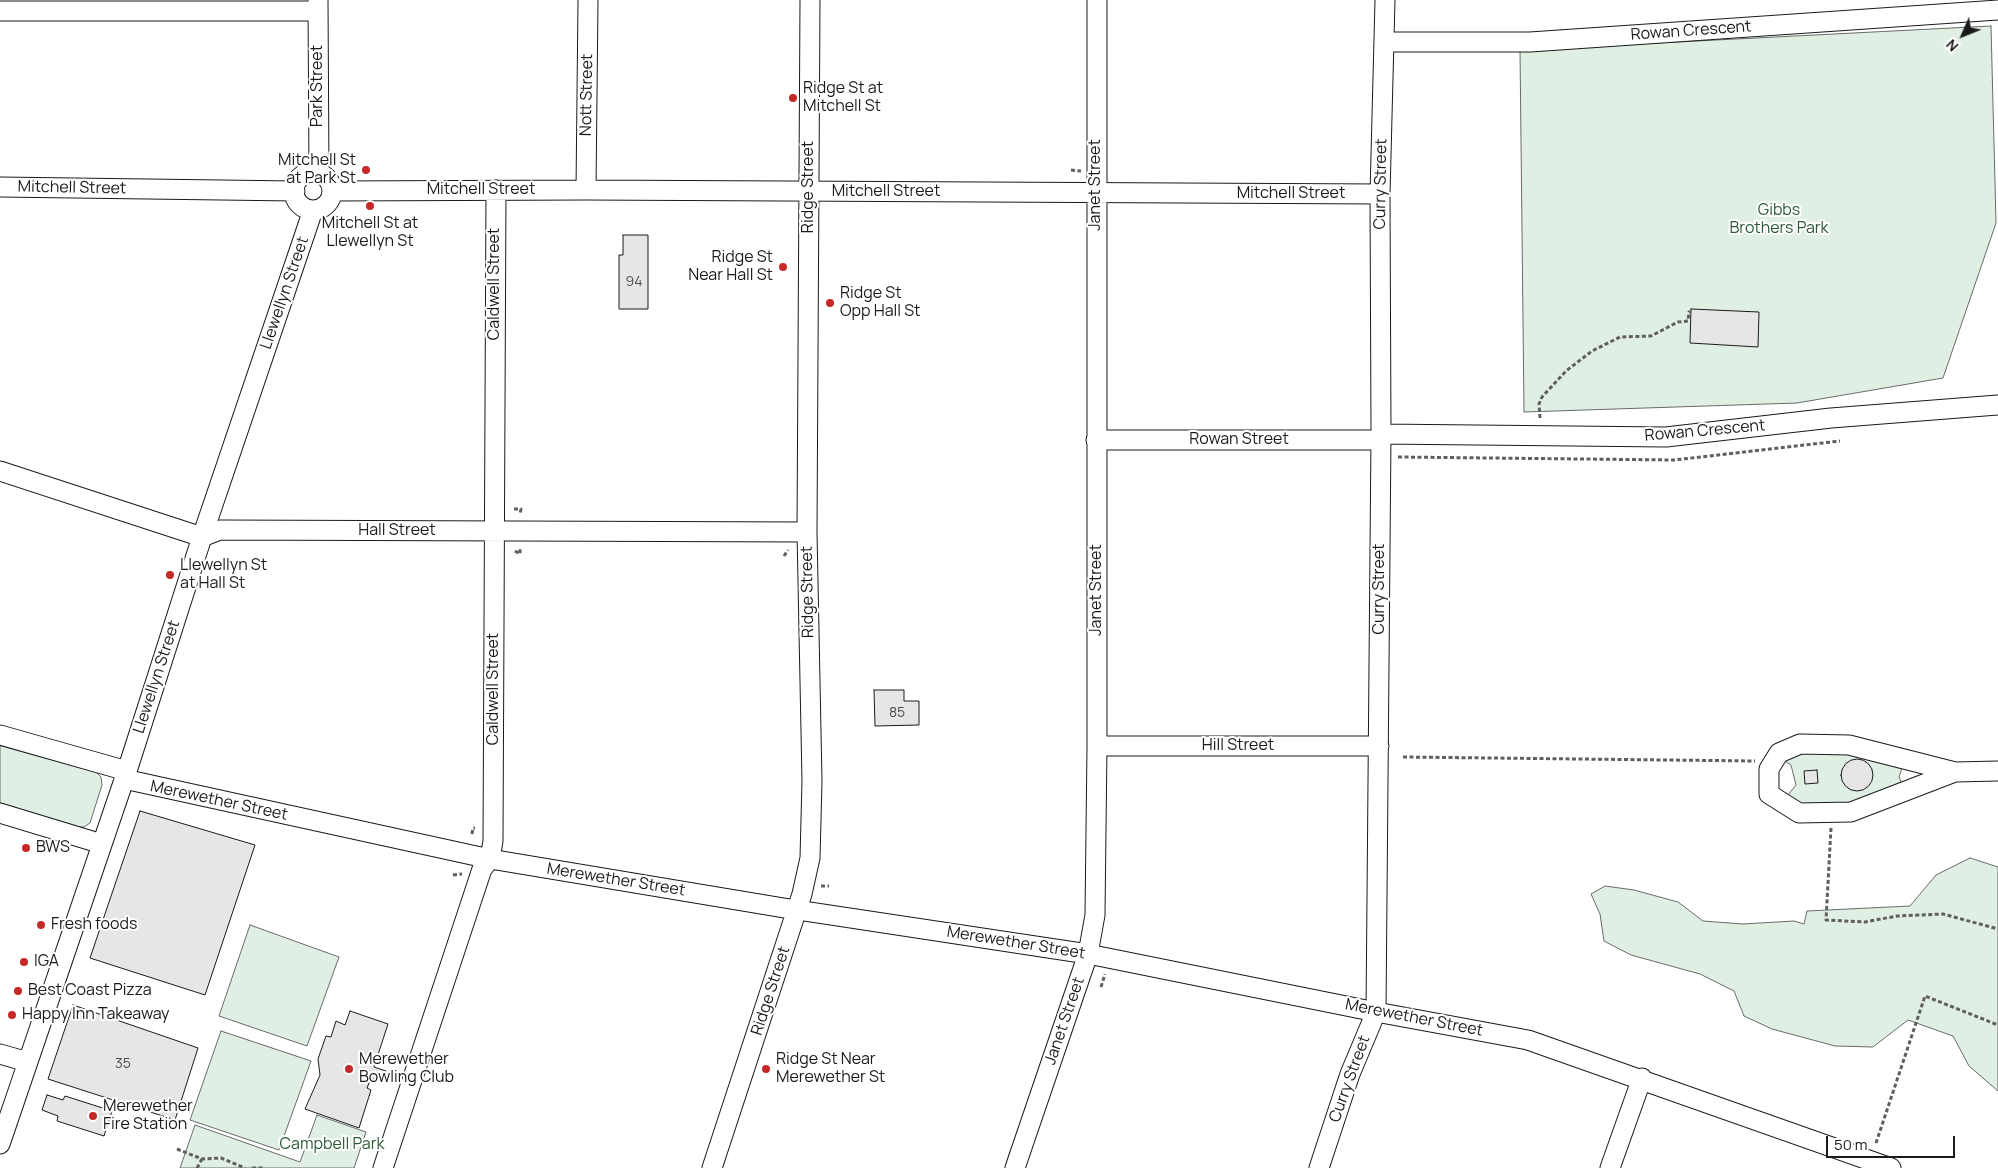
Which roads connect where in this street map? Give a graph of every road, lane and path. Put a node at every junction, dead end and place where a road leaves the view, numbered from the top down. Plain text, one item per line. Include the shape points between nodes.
1 (588, 0) edge
2 (810, 0) edge
3 (1097, 0) edge
4 (1384, 0) edge
5 (318, 6) edge
6 (1998, 10) edge
7 (0, 11) edge
8 (1384, 42) junction
9 (318, 173) junction
10 (0, 187) edge
11 (294, 190) junction
12 (496, 190) junction
13 (586, 190) junction
14 (332, 191) junction
15 (809, 192) junction
16 (1096, 193) junction
17 (1380, 194) junction
18 (313, 210) junction
19 (1691, 312) dead end
20 (1998, 404) edge
21 (1540, 436) junction
22 (1381, 437) junction
23 (1096, 440) junction
24 (0, 470) edge
25 (514, 509) dead end
26 (521, 509) dead end
27 (493, 532) junction
28 (807, 532) junction
29 (202, 538) junction
30 (520, 548) dead end
31 (788, 550) dead end
32 (515, 551) dead end
33 (784, 556) dead end
34 (0, 735) edge
35 (1097, 746) junction
36 (1379, 746) junction
37 (1778, 753) junction
38 (1403, 757) dead end
39 (1998, 771) edge
40 (1955, 772) junction
41 (125, 775) junction
42 (1832, 812) junction
43 (0, 813) edge
44 (102, 844) junction
45 (490, 859) junction
46 (458, 869) dead end
47 (462, 874) dead end
48 (820, 886) dead end
49 (829, 886) dead end
50 (797, 910) junction
51 (1998, 929) edge
52 (1088, 954) junction
53 (1376, 1012) junction
54 (1998, 1024) edge
55 (0, 1054) edge
56 (28, 1062) junction
57 (1642, 1078) junction
58 (1876, 1143) dead end
59 (0, 1144) edge
60 (178, 1149) dead end
61 (202, 1159) junction
62 (197, 1168) edge
63 (244, 1168) edge
64 (252, 1168) edge
65 (264, 1168) edge
66 (383, 1168) edge
67 (712, 1168) edge
68 (1015, 1168) edge
69 (1319, 1168) edge
70 (1610, 1168) edge
71 (1891, 1168) edge

1 - 13 street, Nott Street
2 - 15 street, Ridge Street
3 - 16 street, Janet Street
4 - 8 street, Curry Street
5 - 7 street
5 - 9 street, Park Street
6 - 8 street, Rowan Crescent via 1530,42
8 - 17 street, Curry Street
9 - 11 street via 299,178
9 - 14 street via 330,182
10 - 11 street, Mitchell Street
11 - 18 street via 298,202
12 - 13 street, Mitchell Street
12 - 14 street, Mitchell Street
12 - 27 street, Caldwell Street
13 - 15 street, Mitchell Street
14 - 18 street via 329,202
15 - 16 street, Mitchell Street
15 - 28 street, Ridge Street
16 - 17 street, Mitchell Street
16 - 23 street, Janet Street
17 - 22 street, Curry Street
18 - 29 street, Llewellyn Street
19 - 21 path via 1688,321 1678,322 1651,336 1620,337 1604,344 1566,371 1542,396 1539,404
20 - 21 street, Rowan Crescent via 1830,418 1666,437
21 - 22 street, Rowan Crescent
22 - 23 street, Rowan Street
22 - 36 street, Curry Street
23 - 35 street, Janet Street
24 - 29 street
25 - 26 path
27 - 28 street, Hall Street
27 - 29 street, Hall Street via 220,530
27 - 45 street, Caldwell Street via 494,832
28 - 50 street, Ridge Street via 812,781 810,858
29 - 41 street, Llewellyn Street
30 - 32 path via 520,554
31 - 33 path
34 - 41 street, Merewether Street
35 - 36 street, Hill Street
35 - 52 street, Janet Street via 1095,915
36 - 53 street, Curry Street
37 - 38 path via 1769,748 1761,758 1752,762
37 - 40 street via 1800,744 1849,745
37 - 42 street via 1769,769 1769,794 1799,813
39 - 40 street
40 - 42 street via 1851,812
41 - 44 street, Llewellyn Street
41 - 45 street, Merewether Street
42 - 51 path via 1826,920 1865,922 1897,916 1943,914
43 - 44 street
44 - 56 street, Llewellyn Street
45 - 50 street, Merewether Street
45 - 66 street, Caldwell Street via 482,869
46 - 47 path via 453,875
48 - 49 path
50 - 52 street, Merewether Street
50 - 67 street, Ridge Street
52 - 53 street, Merewether Street
52 - 68 street, Janet Street
53 - 57 street, Merewether Street via 1528,1040
53 - 69 street, Curry Street via 1350,1074
54 - 58 path via 1925,996
55 - 56 street
56 - 59 street, Llewellyn Street
57 - 70 street
57 - 71 street, Merewether Street
60 - 61 path
61 - 62 path
61 - 63 path via 222,1158
64 - 65 path

